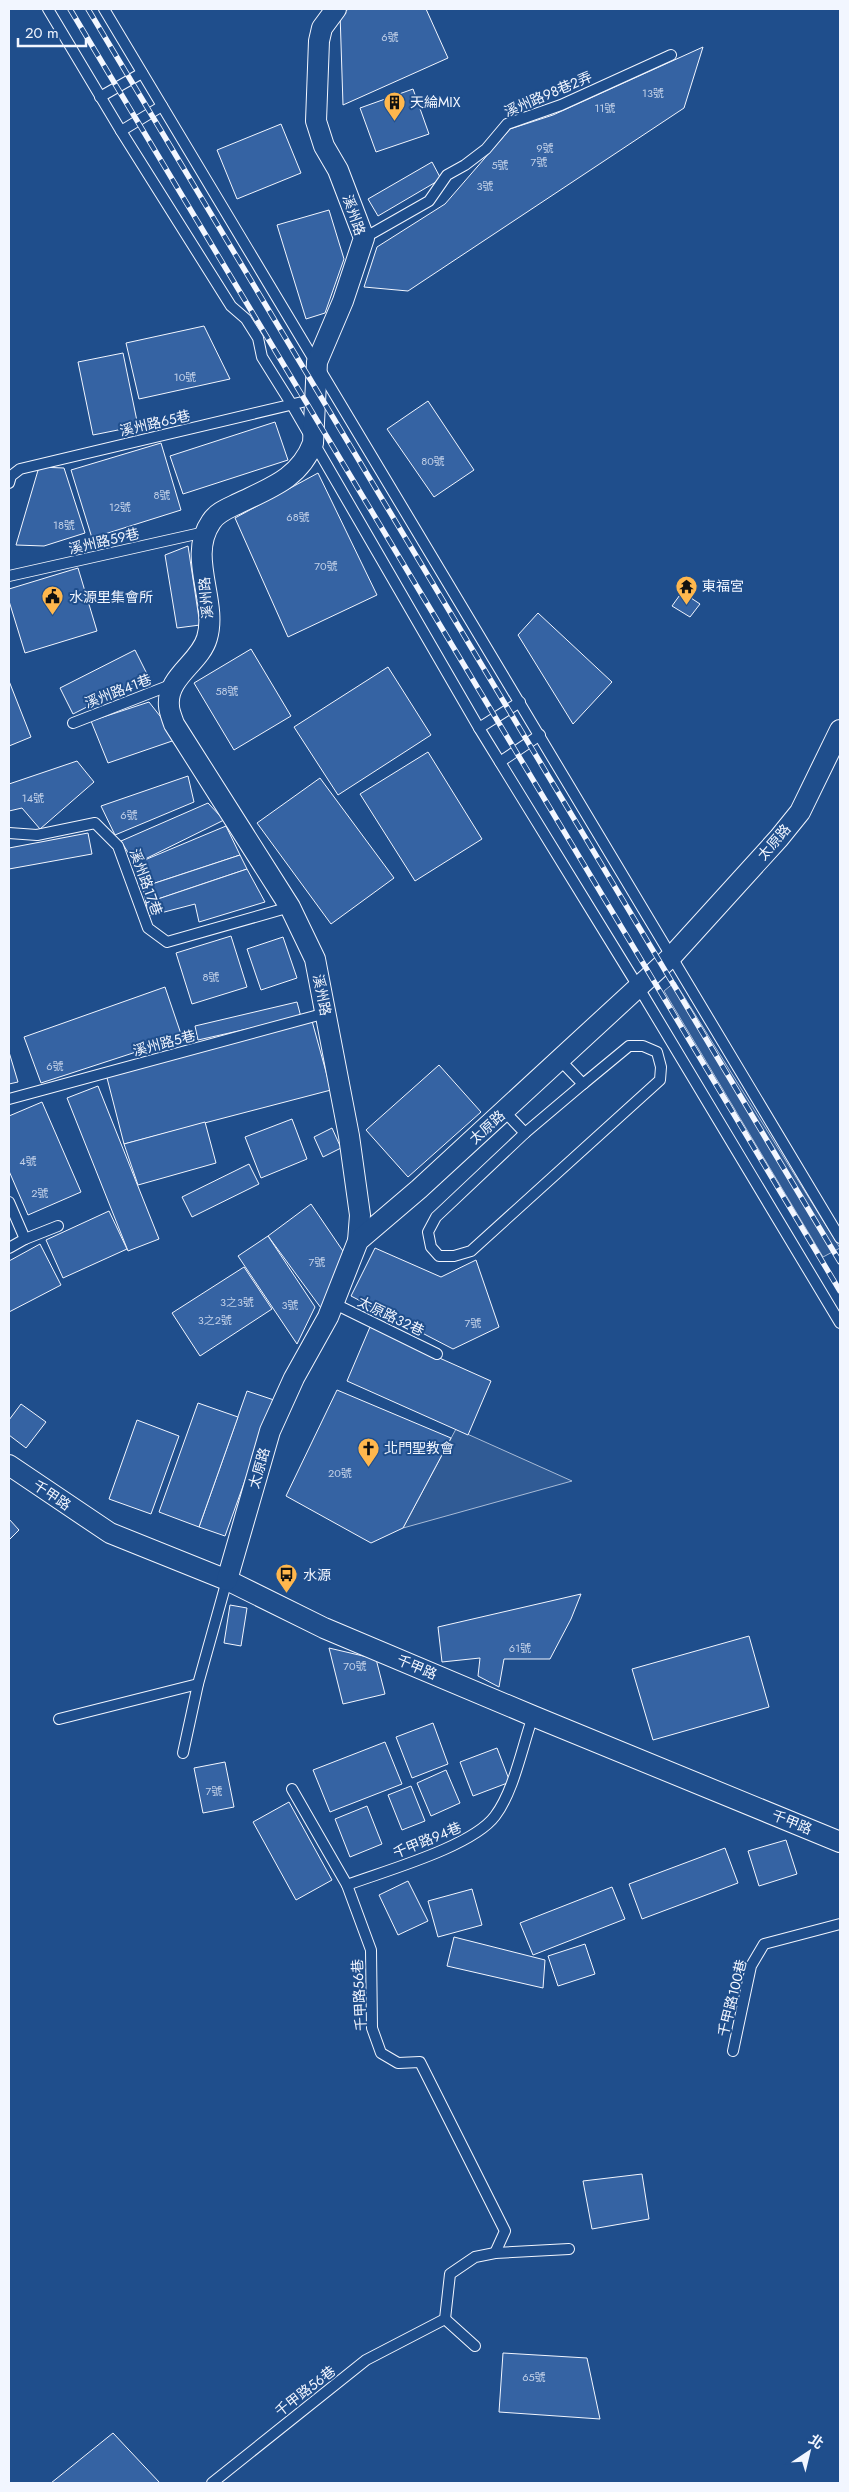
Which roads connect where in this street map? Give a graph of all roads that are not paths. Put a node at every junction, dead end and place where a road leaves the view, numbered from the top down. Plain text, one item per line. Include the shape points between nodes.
1 (48, 9) edge
2 (104, 9) edge
3 (336, 9) edge
4 (671, 55) dead end
5 (142, 72) junction
6 (100, 97) junction
7 (162, 106) junction
8 (121, 131) junction
9 (364, 238) junction
10 (317, 362) junction
11 (315, 399) junction
12 (292, 405) junction
13 (313, 443) junction
14 (9, 483) edge
15 (205, 532) junction
16 (9, 576) edge
17 (173, 684) junction
18 (520, 702) junction
19 (73, 723) dead end
20 (479, 728) junction
21 (840, 730) edge
22 (540, 735) junction
23 (500, 762) junction
24 (9, 833) edge
25 (290, 907) junction
26 (672, 956) junction
27 (639, 988) junction
28 (326, 1013) junction
29 (560, 1060) junction
30 (583, 1084) junction
31 (9, 1099) edge
32 (504, 1111) junction
33 (525, 1133) junction
34 (9, 1202) edge
35 (58, 1226) dead end
36 (840, 1238) edge
37 (25, 1239) junction
38 (358, 1241) junction
39 (9, 1248) edge
40 (333, 1303) junction
41 (840, 1323) edge
42 (437, 1354) dead end
43 (9, 1465) edge
44 (227, 1580) junction
45 (198, 1684) junction
46 (533, 1716) junction
47 (59, 1719) dead end
48 (183, 1752) dead end
49 (292, 1790) dead end
50 (840, 1842) edge
51 (347, 1885) junction
52 (840, 1924) edge
53 (733, 2050) dead end
54 (569, 2250) dead end
55 (495, 2253) junction
56 (445, 2319) junction
57 (475, 2346) dead end
58 (212, 2483) edge

1 - 6 lane
2 - 5 lane
3 - 9 street, 溪州路 via 322,28 319,41 316,121
4 - 9 lane, 溪州路98巷2弄 via 561,105 507,124 486,149 447,175 429,200
5 - 6 lane
5 - 7 lane
6 - 8 lane
7 - 8 lane
7 - 10 lane
8 - 12 lane via 232,306 246,319 258,338 262,357
9 - 10 street, 溪州路 via 343,301
10 - 11 street, 溪州路
10 - 18 lane
11 - 12 lane, 溪州路65巷
11 - 13 street, 溪州路
12 - 13 lane
12 - 14 lane, 溪州路65巷 via 20,469 11,476
13 - 15 street, 溪州路 via 303,463 294,471 273,486 221,512
13 - 20 lane
15 - 16 lane, 溪州路59巷
15 - 17 street, 溪州路 via 202,557 209,621 207,638
17 - 19 lane, 溪州路41巷
17 - 25 street, 溪州路 via 168,705 174,724
18 - 20 lane
18 - 22 lane
20 - 23 lane
21 - 26 street, 太原路 via 800,812
22 - 23 lane
22 - 26 lane
23 - 27 lane
24 - 25 lane, 溪州路17巷 via 37,835 95,823 118,846 148,928 168,942
25 - 28 street, 溪州路 via 315,959
26 - 27 street, 太原路
26 - 36 lane
27 - 29 street, 太原路
27 - 41 lane
28 - 31 lane, 溪州路5巷
28 - 38 street, 溪州路 via 349,1136 360,1215
29 - 30 lane
29 - 32 street, 太原路
30 - 33 lane
30 - 33 lane via 629,1046 643,1046 657,1052 660,1080 471,1251 440,1256 431,1247 428,1232 436,1217
32 - 33 lane
32 - 38 street, 太原路
34 - 37 lane
35 - 37 lane
37 - 39 lane
38 - 40 street, 太原路
40 - 42 lane, 太原路32巷
40 - 44 street, 太原路 via 270,1431
43 - 44 street, 千甲路 via 110,1533
44 - 45 lane
44 - 46 street, 千甲路 via 324,1628
45 - 47 lane
45 - 48 lane
46 - 50 street, 千甲路
46 - 51 lane, 千甲路94巷 via 505,1798 484,1828 466,1840
49 - 51 lane, 千甲路56巷
51 - 55 lane, 千甲路56巷 via 371,1950 372,2028 381,2053 398,2063 420,2062 504,2232
52 - 53 lane, 千甲路100巷 via 764,1944 751,1966
54 - 55 lane
55 - 56 lane via 476,2257 450,2274
56 - 57 lane
56 - 58 lane, 千甲路56巷 via 366,2360

